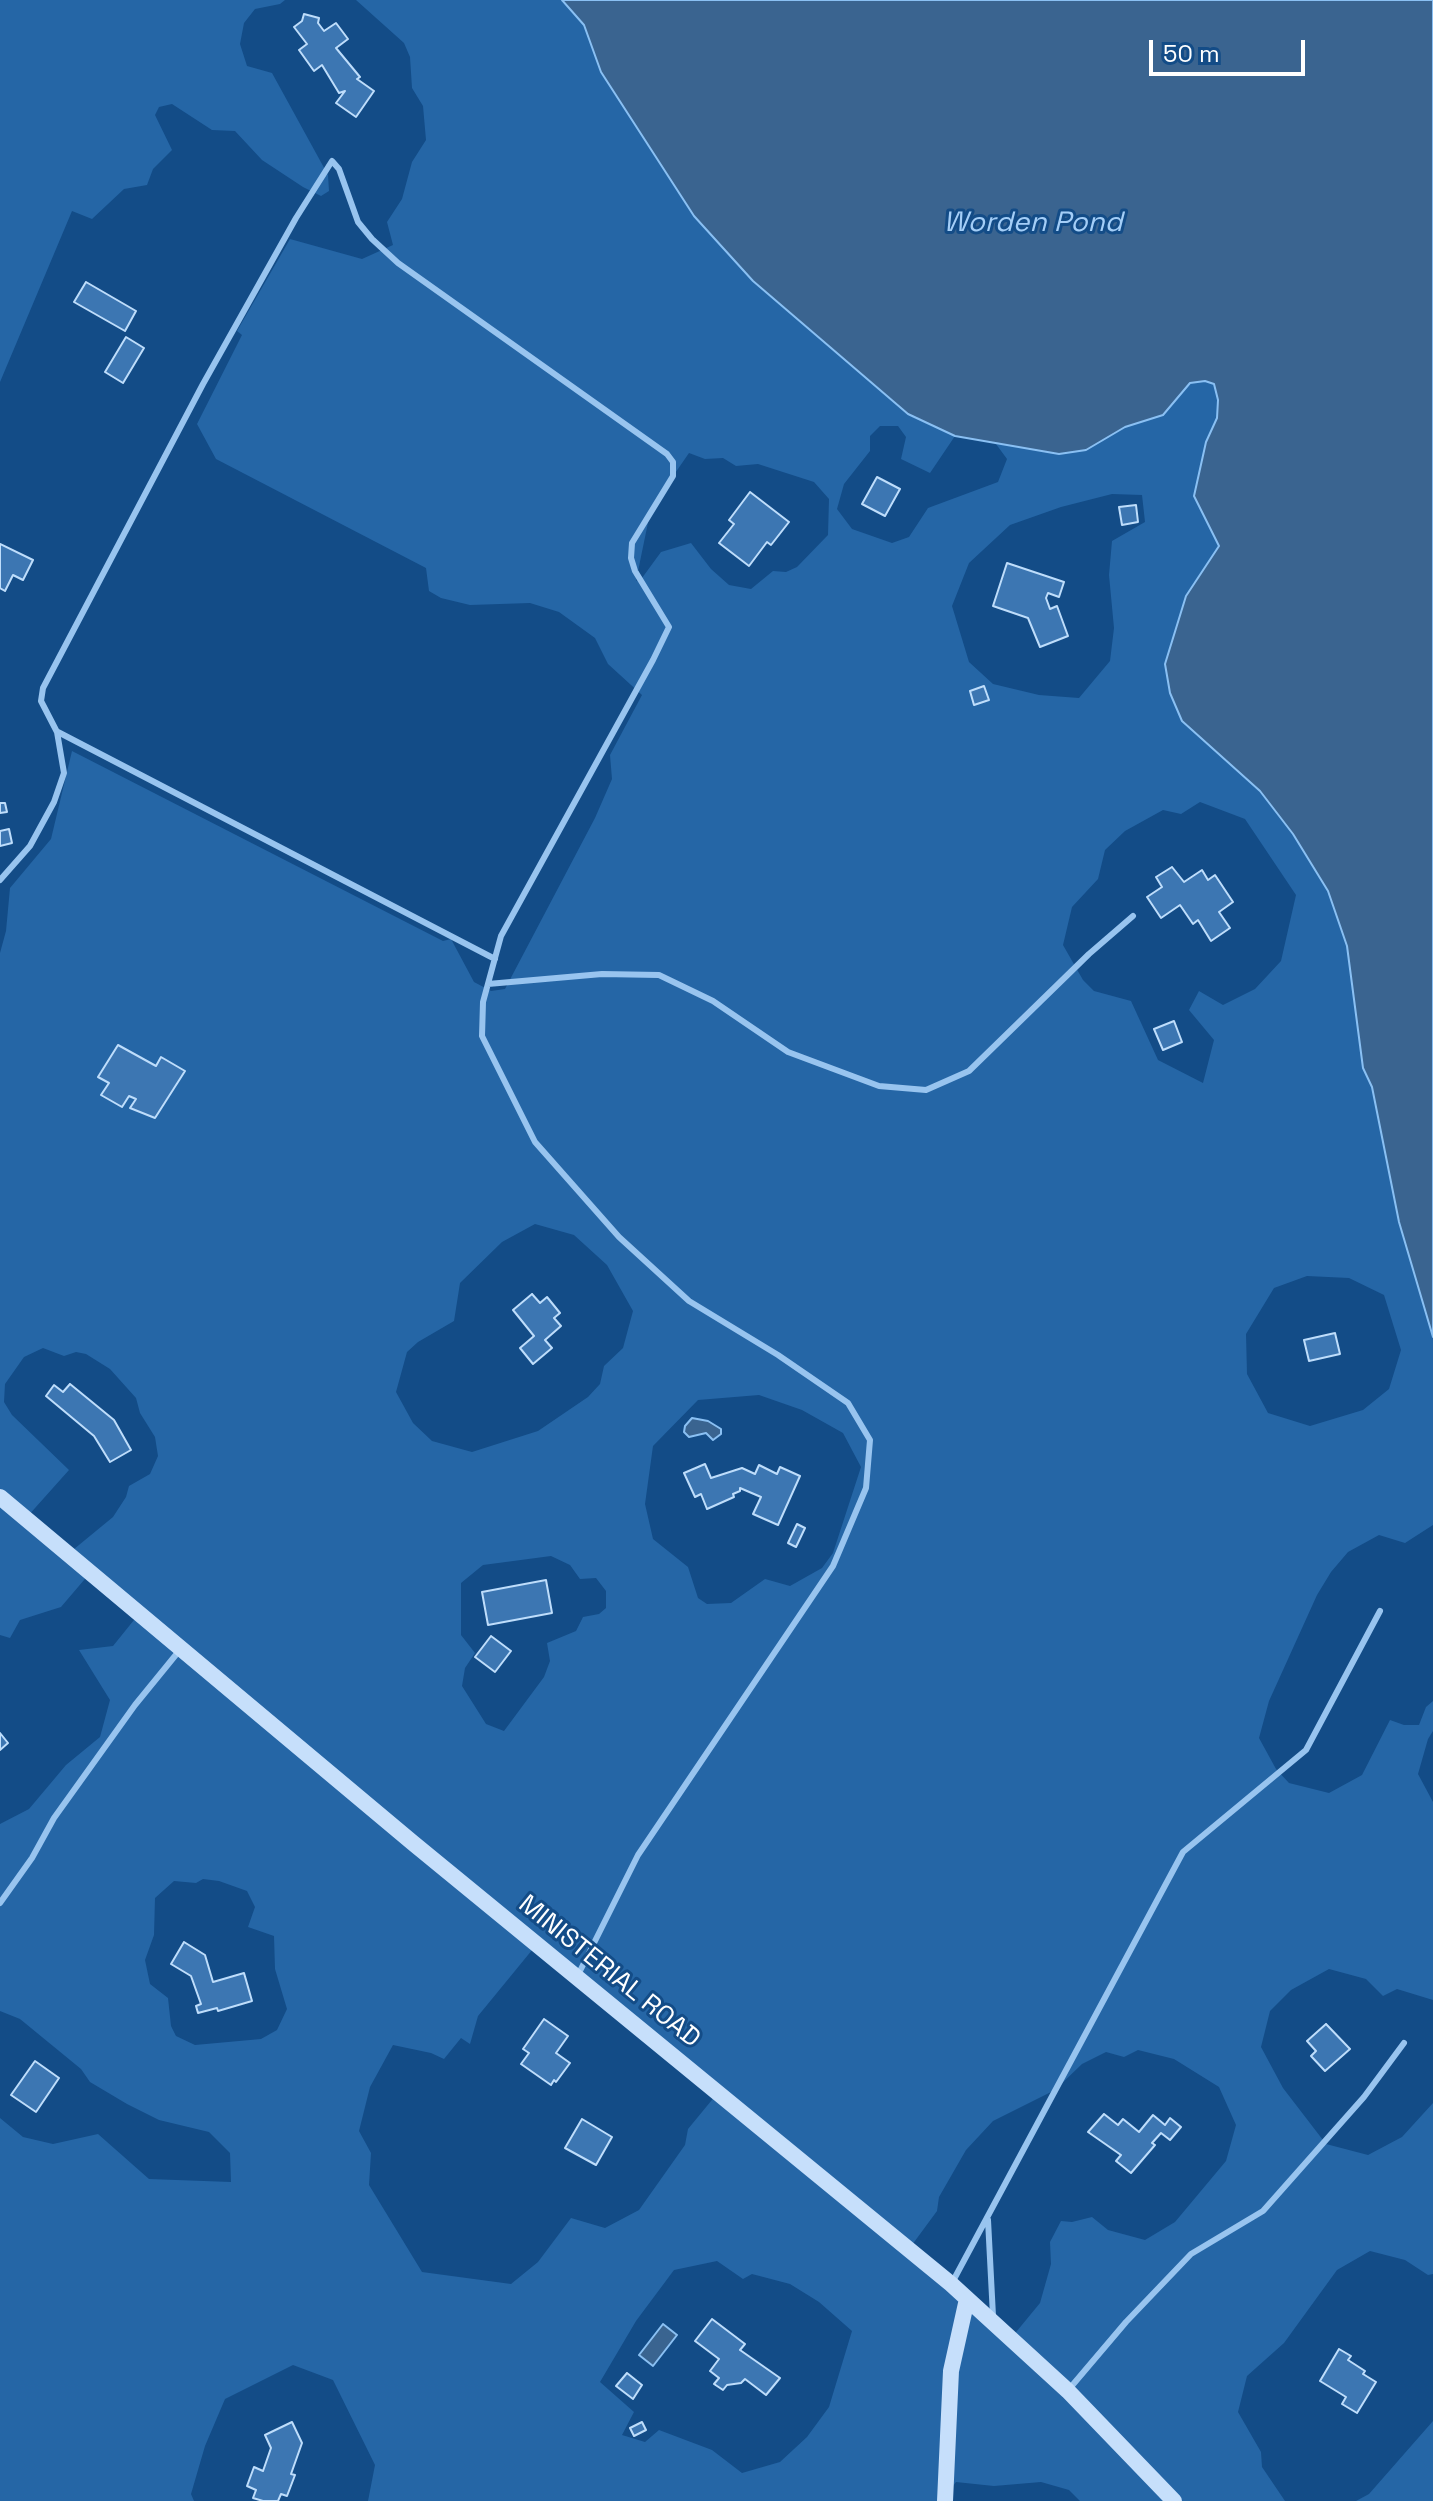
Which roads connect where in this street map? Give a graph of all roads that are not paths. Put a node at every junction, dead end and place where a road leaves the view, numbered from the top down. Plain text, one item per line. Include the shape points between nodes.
1 (57, 732) junction
2 (0, 880) edge
3 (1133, 916) dead end
4 (495, 959) junction
5 (488, 984) junction
6 (0, 1497) edge
7 (1380, 1611) dead end
8 (181, 1648) junction
9 (0, 1903) edge
10 (577, 1977) junction
11 (1404, 2043) dead end
12 (987, 2216) junction
13 (951, 2284) junction
14 (967, 2299) junction
15 (993, 2322) junction
16 (1068, 2391) junction
17 (945, 2501) edge
18 (1174, 2501) edge

1 - 2 lane via 64,773 54,802 30,846
1 - 4 lane
1 - 4 lane via 41,701 43,688 203,384 332,161 358,222 380,247 667,454 675,469 632,543 631,558 669,627 501,936
3 - 5 lane via 969,1071 926,1090 879,1086 788,1052 713,1001 659,975
4 - 5 lane
5 - 10 lane via 482,1036 535,1142 619,1237 689,1301 848,1403 870,1440 866,1488 833,1566 638,1855
6 - 8 main road, MINISTERIAL ROAD
7 - 12 lane via 1306,1750 1183,1852
8 - 9 lane via 54,1818
8 - 10 main road, MINISTERIAL ROAD
10 - 13 main road, MINISTERIAL ROAD
11 - 16 lane via 1364,2097 1263,2211 1191,2254
12 - 13 lane
12 - 15 lane
13 - 14 main road, MINISTERIAL ROAD
14 - 15 main road, MINISTERIAL ROAD
14 - 17 main road via 951,2371
15 - 16 main road, MINISTERIAL ROAD
16 - 18 main road, MINISTERIAL ROAD

